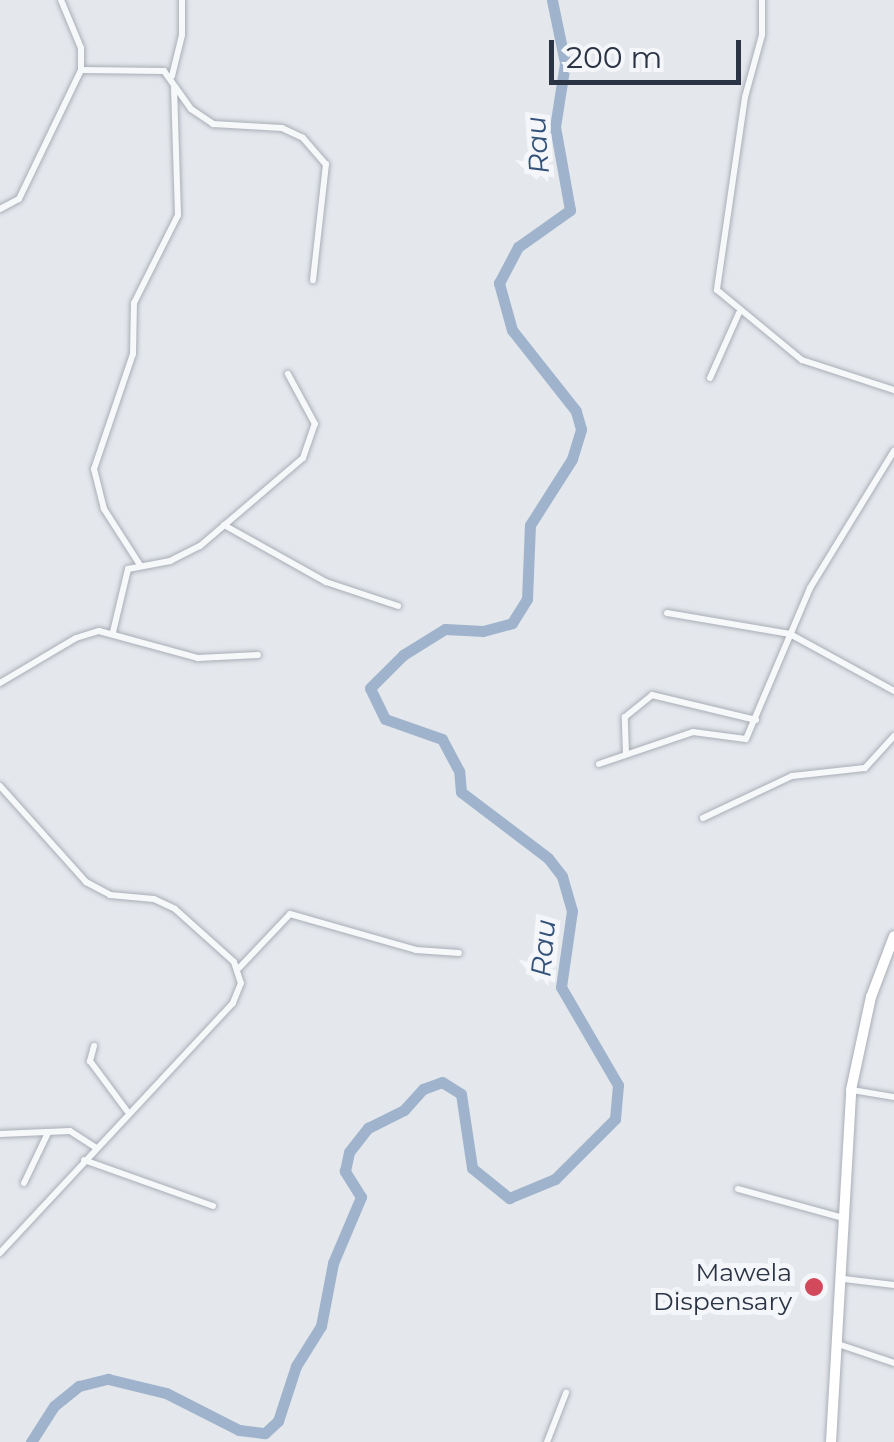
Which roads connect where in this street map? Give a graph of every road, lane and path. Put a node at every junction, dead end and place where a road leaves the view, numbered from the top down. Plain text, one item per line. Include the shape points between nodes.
1 (61, 0) edge
2 (182, 0) edge
3 (762, 0) edge
4 (81, 70) junction
5 (171, 78) junction
6 (174, 88) junction
7 (0, 209) edge
8 (313, 280) dead end
9 (739, 313) junction
10 (288, 374) dead end
11 (710, 378) dead end
12 (894, 390) edge
13 (894, 451) edge
14 (224, 526) junction
15 (140, 565) junction
16 (398, 606) dead end
17 (667, 613) dead end
18 (113, 632) junction
19 (790, 634) junction
20 (258, 654) dead end
21 (0, 684) edge
22 (894, 691) edge
23 (756, 720) junction
24 (894, 736) edge
25 (626, 754) junction
26 (599, 764) dead end
27 (0, 786) edge
28 (703, 818) dead end
29 (894, 936) edge
30 (459, 953) dead end
31 (239, 968) junction
32 (94, 1046) dead end
33 (850, 1090) junction
34 (894, 1097) edge
35 (127, 1111) junction
36 (48, 1132) junction
37 (0, 1134) edge
38 (95, 1147) junction
39 (84, 1160) junction
40 (24, 1183) dead end
41 (738, 1189) dead end
42 (212, 1206) dead end
43 (845, 1218) junction
44 (0, 1253) edge
45 (844, 1279) junction
46 (894, 1285) edge
47 (838, 1344) junction
48 (894, 1363) edge
49 (566, 1393) dead end
50 (547, 1442) edge
51 (831, 1442) edge

1 - 4 street via 80,48
2 - 5 street
3 - 9 street via 762,35 717,262 717,290
4 - 5 street via 151,68
4 - 7 street via 19,199
5 - 6 street
6 - 8 street via 213,124 282,128 320,156 326,174
6 - 15 street via 178,215 134,303 133,354 94,469 104,509
9 - 11 street
9 - 12 street via 802,360
10 - 14 street via 315,424 311,446
13 - 19 street via 810,588
14 - 15 street via 186,554
14 - 16 street via 326,582
15 - 18 street via 125,574
17 - 19 street
18 - 20 street via 198,658
18 - 21 street via 76,638
19 - 22 street
19 - 23 street
23 - 25 street via 744,740 694,732
23 - 25 street via 652,695 625,716
24 - 28 street via 865,768 792,776
25 - 26 street
27 - 31 street via 86,882 110,896 165,902
29 - 33 street via 871,997
30 - 31 street via 416,950 290,914
31 - 35 street via 233,1004
32 - 35 street via 88,1058
33 - 34 street
33 - 43 street
35 - 38 street
36 - 37 street
36 - 38 street via 78,1133
36 - 40 street
38 - 39 street
39 - 42 street
39 - 44 street via 36,1222
41 - 43 street
43 - 45 street
45 - 46 street
45 - 47 street
47 - 48 street
47 - 51 street
49 - 50 street

